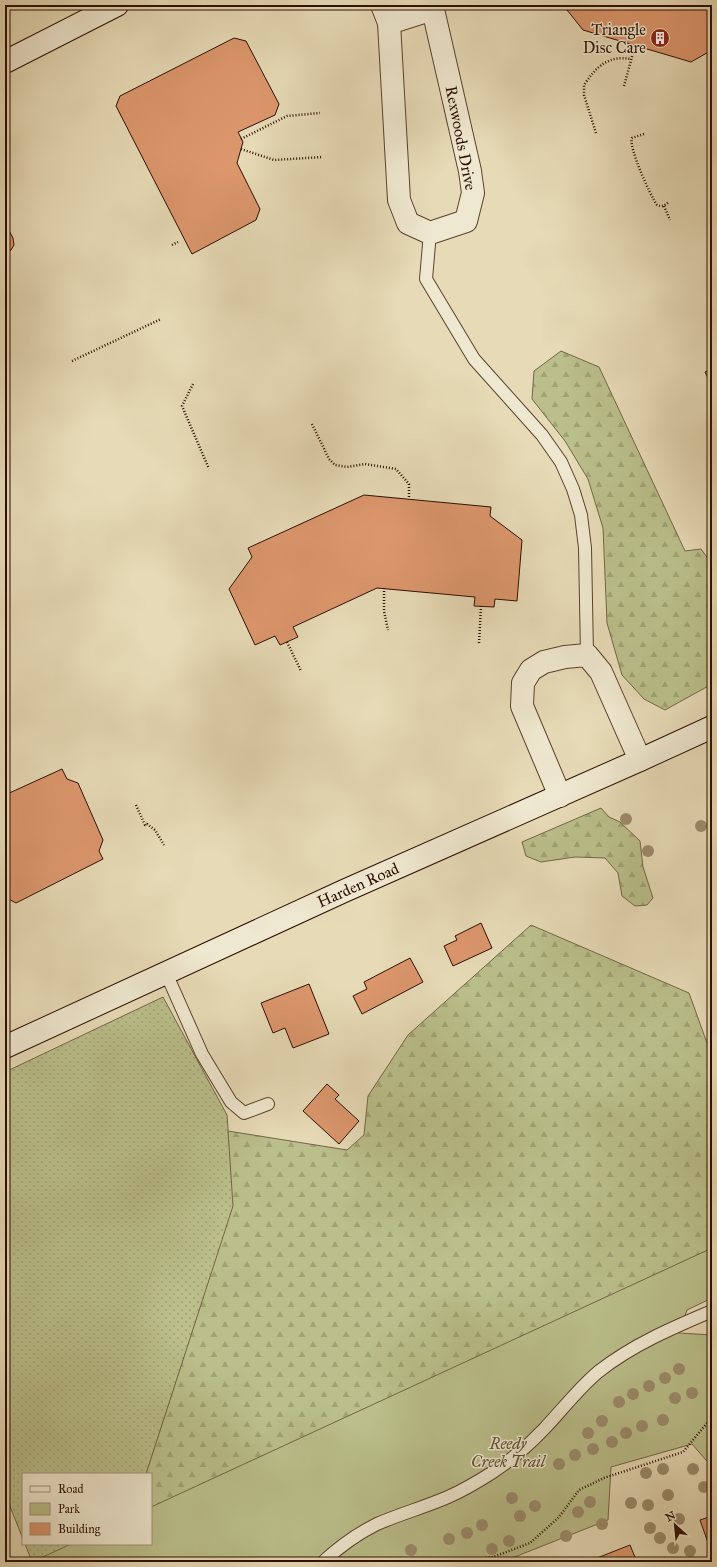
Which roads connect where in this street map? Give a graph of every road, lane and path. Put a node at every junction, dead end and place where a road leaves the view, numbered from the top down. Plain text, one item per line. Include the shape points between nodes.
1 (117, 5) edge
2 (433, 7) edge
3 (385, 14) edge
4 (635, 46) dead end
5 (631, 59) junction
6 (5, 62) edge
7 (624, 86) dead end
8 (320, 113) dead end
9 (596, 133) dead end
10 (644, 134) dead end
11 (241, 139) dead end
12 (241, 148) dead end
13 (323, 157) dead end
14 (669, 202) dead end
15 (664, 206) junction
16 (670, 220) dead end
17 (430, 233) junction
18 (178, 242) dead end
19 (172, 245) dead end
20 (161, 319) dead end
21 (72, 361) dead end
22 (193, 384) dead end
23 (312, 424) dead end
24 (209, 469) dead end
25 (409, 499) dead end
26 (384, 588) dead end
27 (481, 606) dead end
28 (388, 630) dead end
29 (287, 642) dead end
30 (479, 643) dead end
31 (586, 654) junction
32 (301, 671) dead end
33 (712, 727) edge
34 (640, 760) junction
35 (560, 796) junction
36 (136, 805) dead end
37 (164, 845) dead end
38 (166, 973) junction
39 (5, 1047) edge
40 (268, 1104) dead end
41 (712, 1311) edge
42 (712, 1417) edge
43 (323, 1562) edge
44 (456, 1562) edge

1 - 6 street
2 - 3 street, Rexwoods Drive
2 - 17 street, Rexwoods Drive via 473,193 466,221
3 - 17 street, Rexwoods Drive via 399,200 408,224
4 - 5 path
5 - 7 path
5 - 9 path via 618,57 608,61 584,85 584,95
8 - 11 path via 287,116
10 - 15 path via 631,136 633,152 653,200 656,204
12 - 13 path via 274,160
14 - 15 path
15 - 16 path
17 - 31 lane via 426,279 474,359 542,436 561,462 573,489 581,515 586,548
18 - 19 path
20 - 21 path
22 - 24 path via 182,406
23 - 25 path via 329,459 336,465 347,467 365,464 396,469 409,484
26 - 28 path via 384,611
27 - 30 path
29 - 32 path
31 - 34 street via 601,672
31 - 35 street via 544,662 531,670 523,683 522,706
33 - 34 street, Harden Road
34 - 35 street, Harden Road
35 - 38 street, Harden Road
36 - 37 path via 145,825 155,830
38 - 39 street, Harden Road
38 - 40 lane via 202,1054 231,1102 244,1112
41 - 43 lane via 662,1332 623,1354 575,1394 543,1430 516,1455 494,1471 449,1497 377,1524 354,1537
42 - 44 path via 683,1452 604,1478 579,1490 558,1517 530,1543 493,1557

